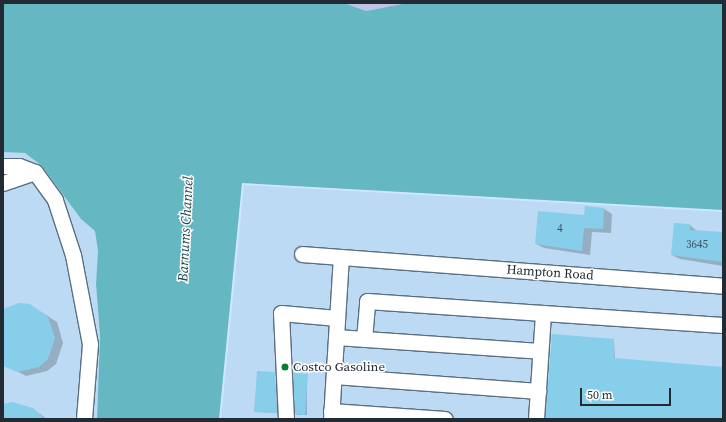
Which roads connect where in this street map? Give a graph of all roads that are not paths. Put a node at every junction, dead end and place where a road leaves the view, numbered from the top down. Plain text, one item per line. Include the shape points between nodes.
1 (3, 166) edge
2 (35, 172) junction
3 (3, 183) edge
4 (302, 254) dead end
5 (341, 257) junction
6 (723, 286) edge
7 (543, 313) junction
8 (337, 318) junction
9 (723, 326) edge
10 (336, 337) junction
11 (364, 339) junction
12 (540, 351) junction
13 (334, 376) junction
14 (538, 391) junction
15 (331, 415) edge
16 (84, 419) edge
17 (286, 419) edge
18 (445, 419) edge
19 (536, 419) edge

1 - 2 street via 19,166
2 - 3 street
2 - 16 street via 55,200 73,255 90,344
4 - 5 street, Hampton Road
5 - 6 street, Hampton Road
5 - 8 street
7 - 9 street
7 - 11 street via 367,302
7 - 12 street
8 - 10 street
8 - 17 street via 281,313
10 - 11 street
10 - 13 street
11 - 12 street
12 - 14 street
13 - 14 street
13 - 15 street
14 - 19 street
15 - 18 street

